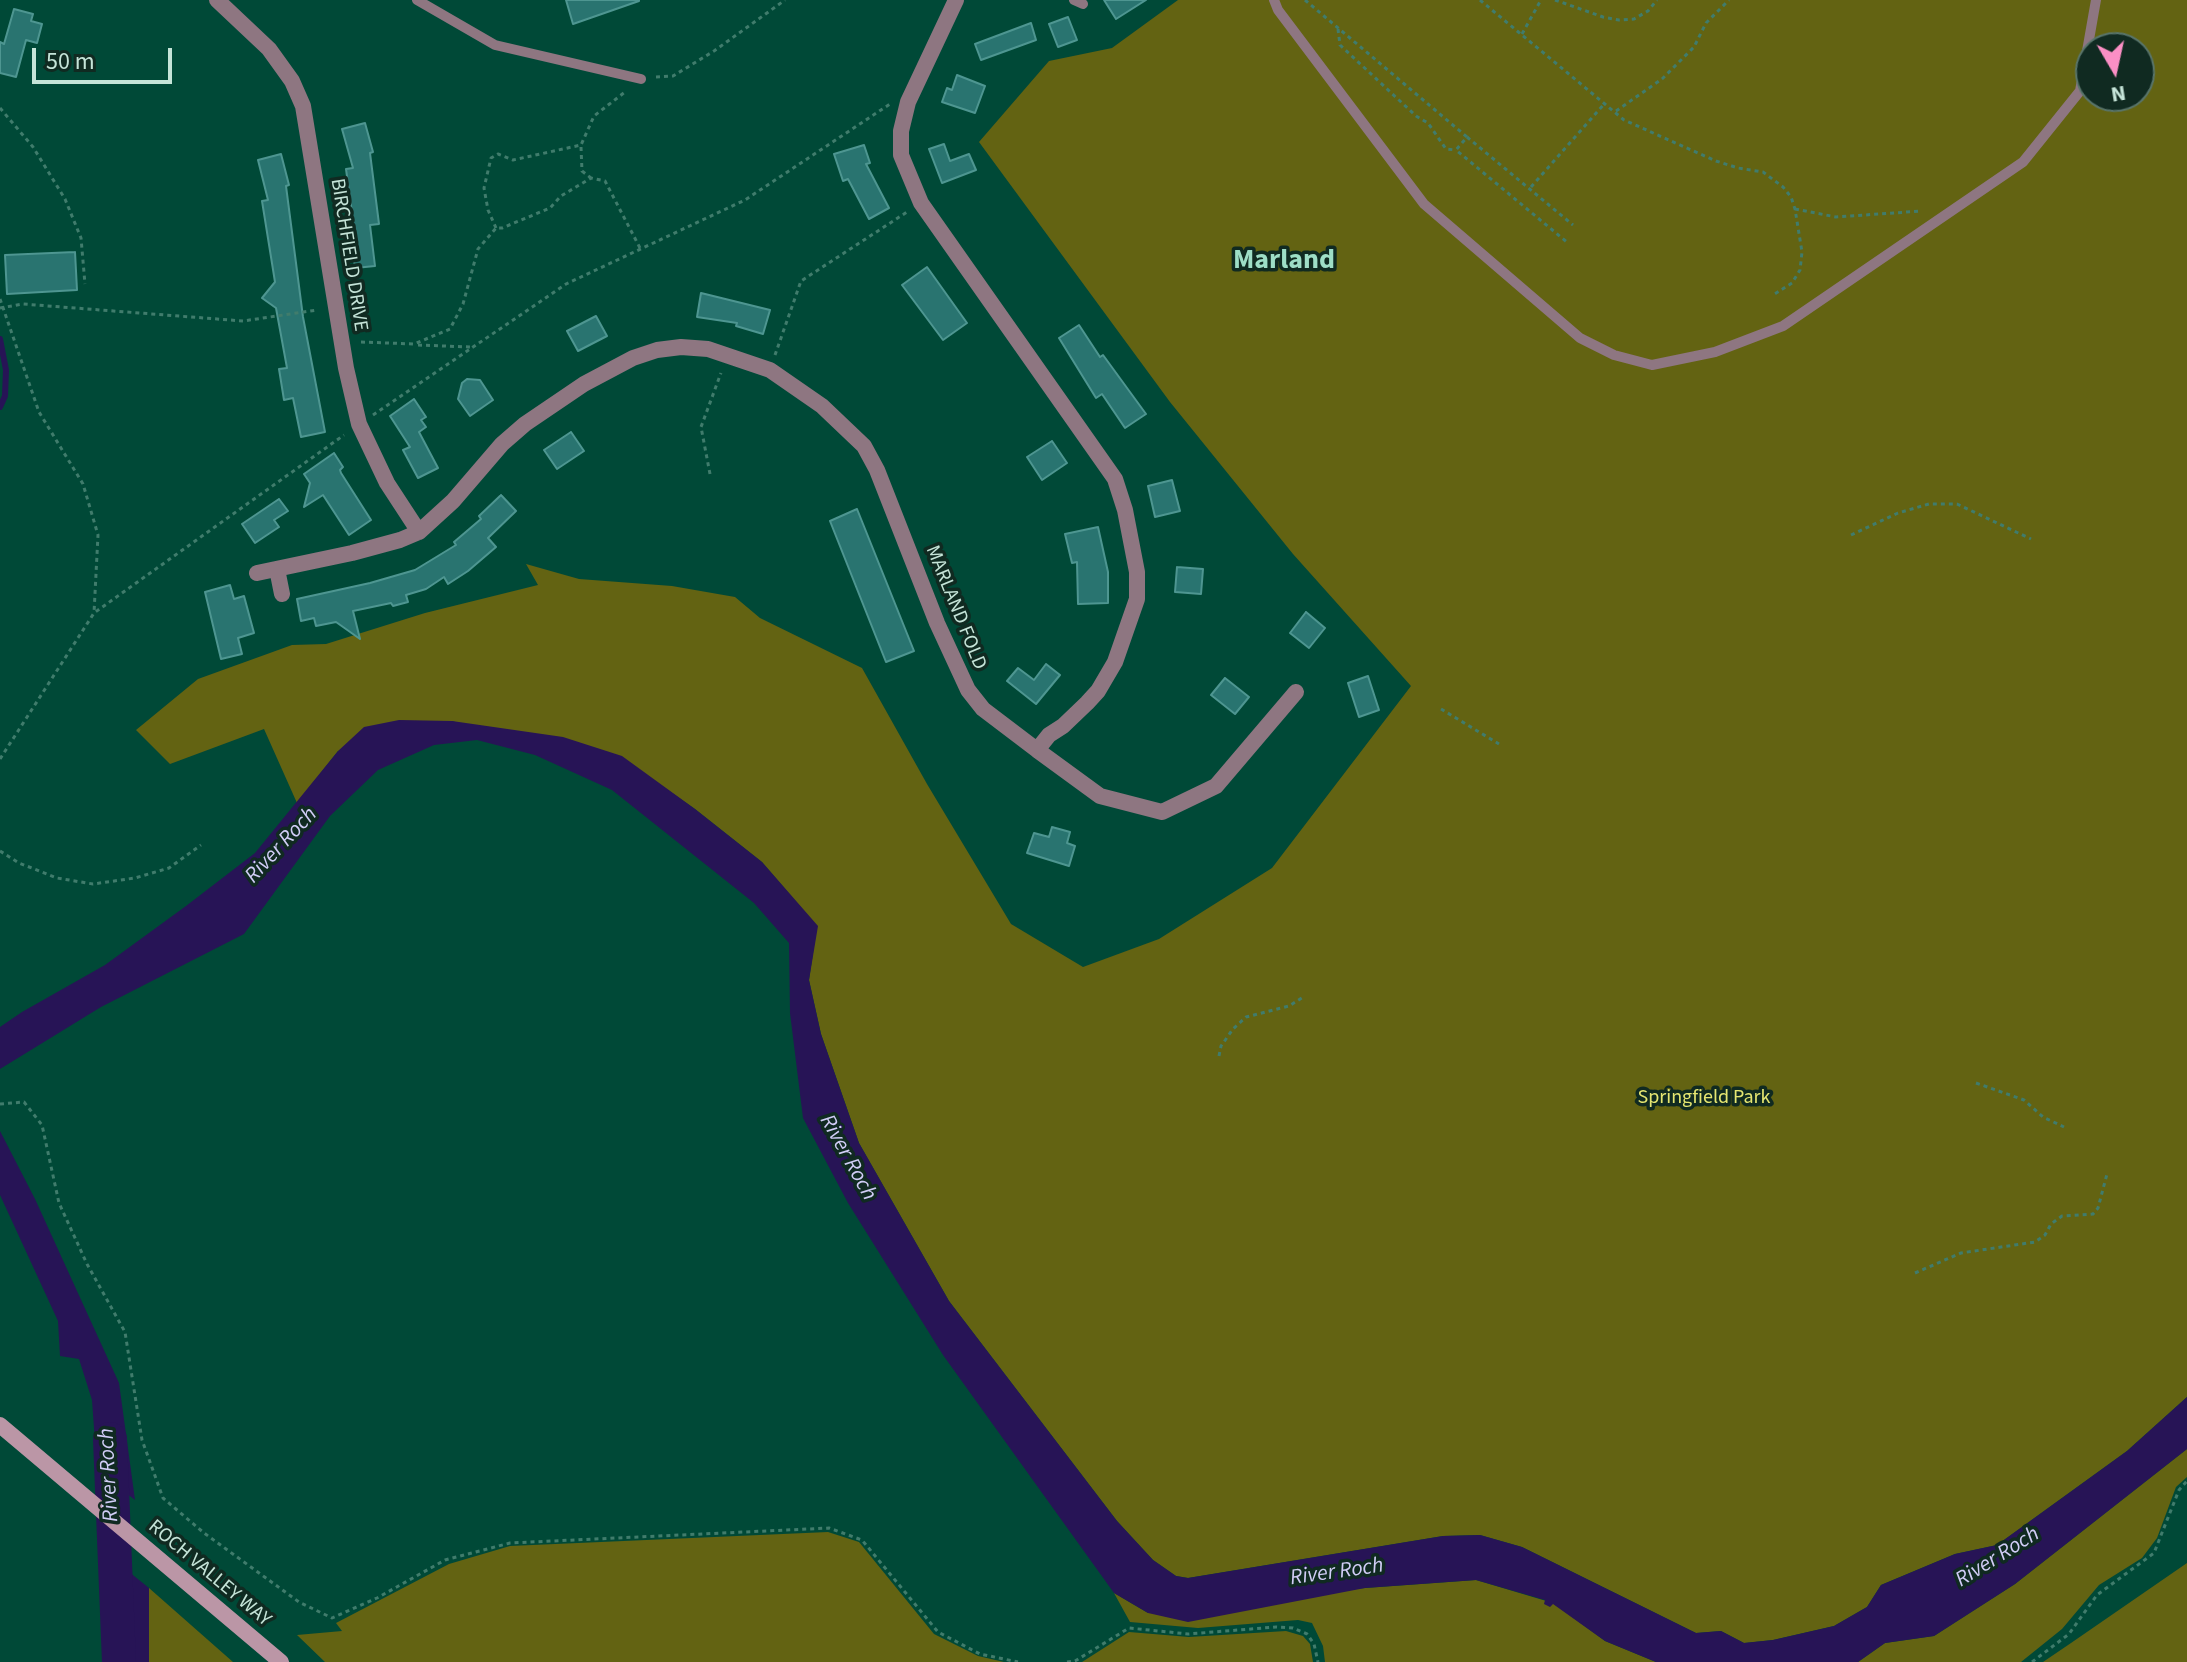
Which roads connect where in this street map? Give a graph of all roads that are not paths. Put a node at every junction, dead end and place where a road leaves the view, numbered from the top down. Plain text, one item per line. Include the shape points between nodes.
1 (217, 0) edge
2 (417, 0) edge
3 (956, 0) edge
4 (1274, 0) edge
5 (2096, 0) edge
6 (641, 79) road end
7 (419, 532) junction
8 (277, 569) junction
9 (257, 573) dead end
10 (282, 594) dead end
11 (1296, 692) dead end
12 (1037, 750) junction
13 (0, 1425) edge
14 (281, 1662) edge

1 - 7 street, BIRCHFIELD DRIVE via 269,49 303,106 359,424 387,483
2 - 6 lane via 495,45
3 - 12 street via 908,102 899,145 908,174 921,203 1115,479 1134,547 1137,599 1115,662 1098,691
4 - 5 lane via 1424,204 1580,338 1652,365 1715,352 1783,326 2023,162 2080,91
7 - 8 street, MARLAND FOLD
7 - 12 street, MARLAND FOLD via 502,444 584,384 657,350 681,347 728,354 770,370 822,406 864,446 968,690 983,709
8 - 9 street, MARLAND FOLD
8 - 10 street
11 - 12 street, MARLAND FOLD via 1216,786 1162,812 1100,796
13 - 14 main road, ROCH VALLEY WAY

